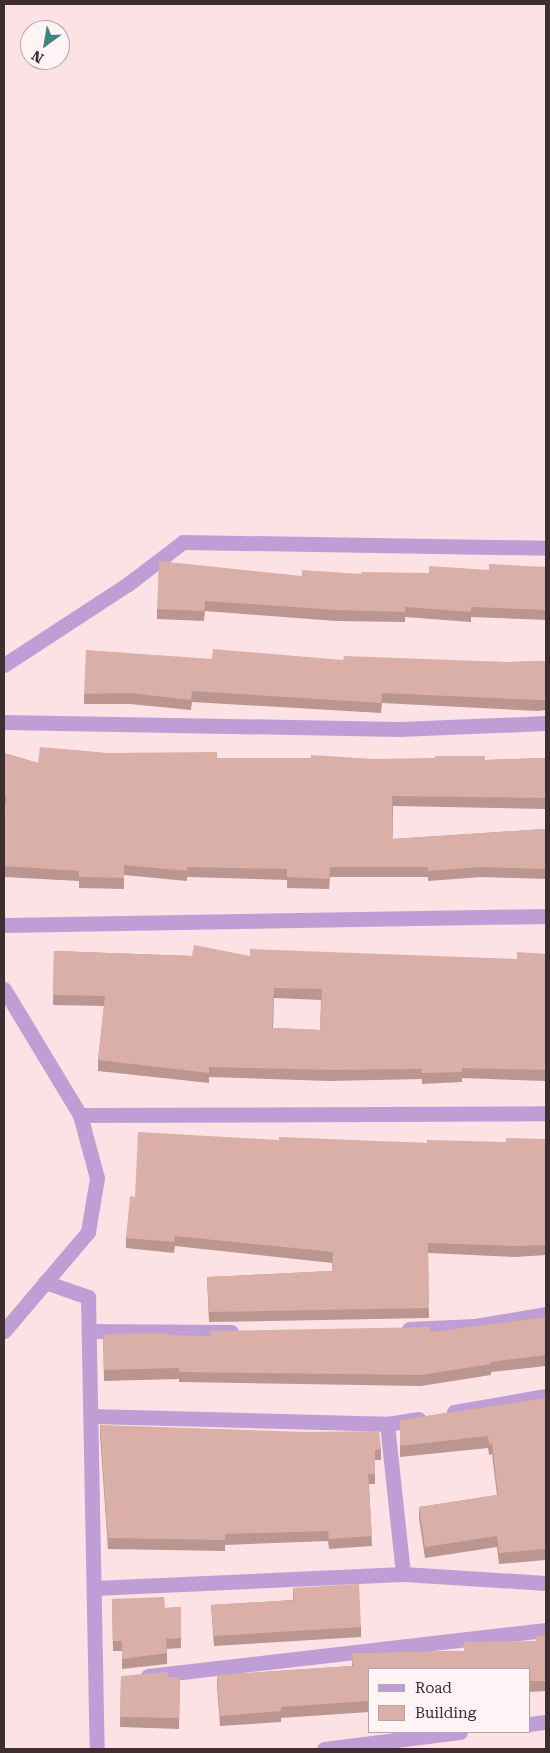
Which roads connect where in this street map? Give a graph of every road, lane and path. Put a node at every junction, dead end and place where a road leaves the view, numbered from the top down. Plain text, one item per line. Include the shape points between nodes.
1 (546, 548) edge
2 (4, 665) edge
3 (4, 722) edge
4 (546, 723) edge
5 (546, 916) edge
6 (4, 925) edge
7 (4, 989) edge
8 (546, 1113) edge
9 (80, 1115) junction
10 (45, 1282) junction
11 (546, 1314) edge
12 (397, 1329) edge
13 (4, 1331) edge
14 (89, 1331) junction
15 (243, 1332) edge
16 (546, 1396) edge
17 (91, 1416) junction
18 (387, 1424) junction
19 (404, 1574) junction
20 (546, 1584) edge
21 (94, 1588) junction
22 (546, 1630) edge
23 (134, 1677) edge
24 (546, 1722) edge
25 (530, 1724) edge
26 (452, 1733) edge
27 (98, 1749) edge
28 (324, 1749) edge

1 - 2 street via 183,542 128,584
3 - 4 street via 399,730
5 - 6 street
7 - 9 street
8 - 9 street
9 - 10 street via 97,1178 88,1232
10 - 13 street
10 - 14 street via 88,1297
11 - 12 street via 475,1326
14 - 15 street
14 - 17 street
16 - 18 street
17 - 18 street
17 - 21 street
18 - 19 street
19 - 20 street
19 - 21 street
21 - 27 street
22 - 23 street
24 - 25 street
26 - 28 street

